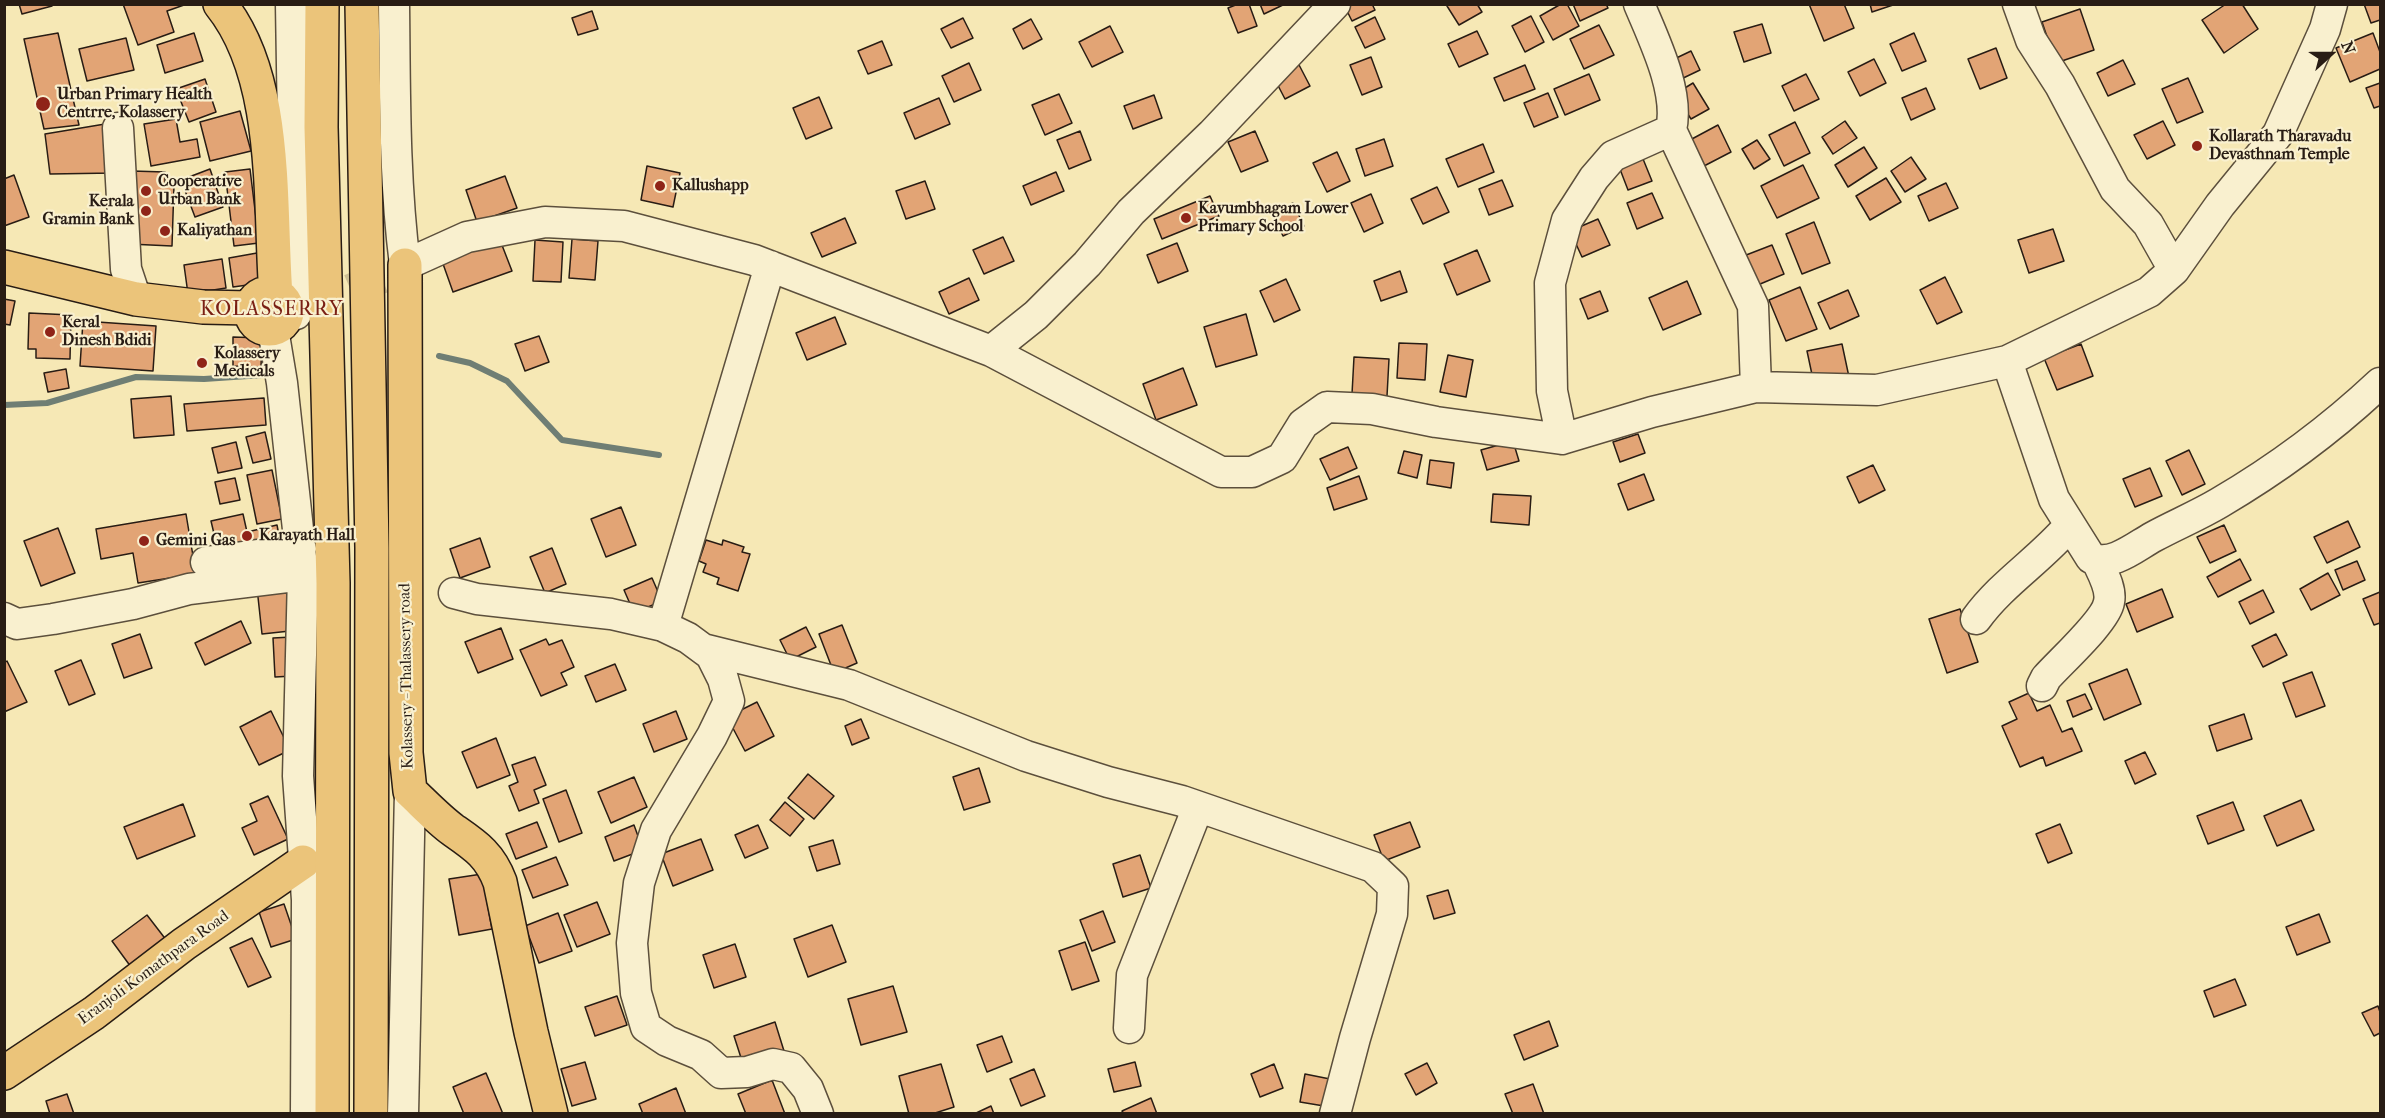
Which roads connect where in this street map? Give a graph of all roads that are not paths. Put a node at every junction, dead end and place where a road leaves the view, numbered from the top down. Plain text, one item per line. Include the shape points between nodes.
1 (220, 4) edge
2 (291, 4) edge
3 (322, 4) edge
4 (362, 4) edge
5 (394, 4) edge
6 (1335, 4) edge
7 (1639, 4) edge
8 (2018, 4) edge
9 (2332, 4) edge
10 (118, 128) dead end
11 (1671, 130) junction
12 (770, 266) junction
13 (4, 267) edge
14 (399, 269) junction
15 (2174, 270) junction
16 (136, 299) junction
17 (281, 312) junction
18 (991, 351) junction
19 (2007, 360) junction
20 (2380, 383) edge
21 (1756, 387) junction
22 (1562, 439) junction
23 (2069, 526) junction
24 (2097, 561) junction
25 (206, 562) dead end
26 (302, 562) junction
27 (454, 593) dead end
28 (4, 618) edge
29 (1976, 619) dead end
30 (663, 626) junction
31 (704, 649) junction
32 (2042, 686) dead end
33 (410, 791) junction
34 (1198, 807) junction
35 (303, 862) junction
36 (1129, 1028) dead end
37 (4, 1073) edge
38 (306, 1113) edge
39 (332, 1113) edge
40 (371, 1113) edge
41 (403, 1113) edge
42 (551, 1113) edge
43 (818, 1113) edge
44 (1335, 1113) edge

1 - 17 main road via 237,30 261,95
2 - 17 street
3 - 39 main road via 321,127 333,583
4 - 40 main road via 372,548
5 - 14 street
6 - 18 street via 1212,134 1131,212 1088,264 1036,315
7 - 11 street via 1658,47 1674,105
8 - 15 street via 2031,40 2060,85 2115,189 2148,224
9 - 15 street via 2325,29 2278,134
10 - 16 street via 126,269
11 - 21 street via 1753,306
11 - 22 street via 1613,156 1567,220 1550,283 1552,391
12 - 14 street via 624,226 545,222 467,237
12 - 18 street
12 - 30 street
13 - 16 main road
14 - 33 main road, Kolassery - Thalassery road via 406,753
15 - 19 street via 2149,292
16 - 17 main road
17 - 26 street via 282,383
18 - 22 street via 1221,472 1252,472 1282,458 1303,424 1327,407 1372,409
19 - 21 street via 1877,390
19 - 23 street via 2054,499
20 - 24 street via 2340,420 2265,475 2128,552
21 - 22 street
23 - 24 street
23 - 29 street via 2050,548 1990,599
24 - 32 street via 2110,601 2100,620
25 - 26 street
26 - 28 street via 133,604 54,619 18,624
26 - 35 street via 298,776
27 - 30 street via 611,614
30 - 31 street
31 - 34 street via 849,686 1026,756
31 - 43 street via 723,679 729,701 656,830 639,884 632,944 636,993 646,1027 667,1041 702,1055 721,1073 747,1072 772,1064 790,1068 808,1089
33 - 41 street
33 - 42 main road, Kolassery - Thalassery road via 453,830 468,838 494,866
34 - 36 street via 1132,975
34 - 44 street via 1372,867 1393,886 1392,914
35 - 37 main road, Eranjoli Komathpara Road
35 - 38 street via 307,900

